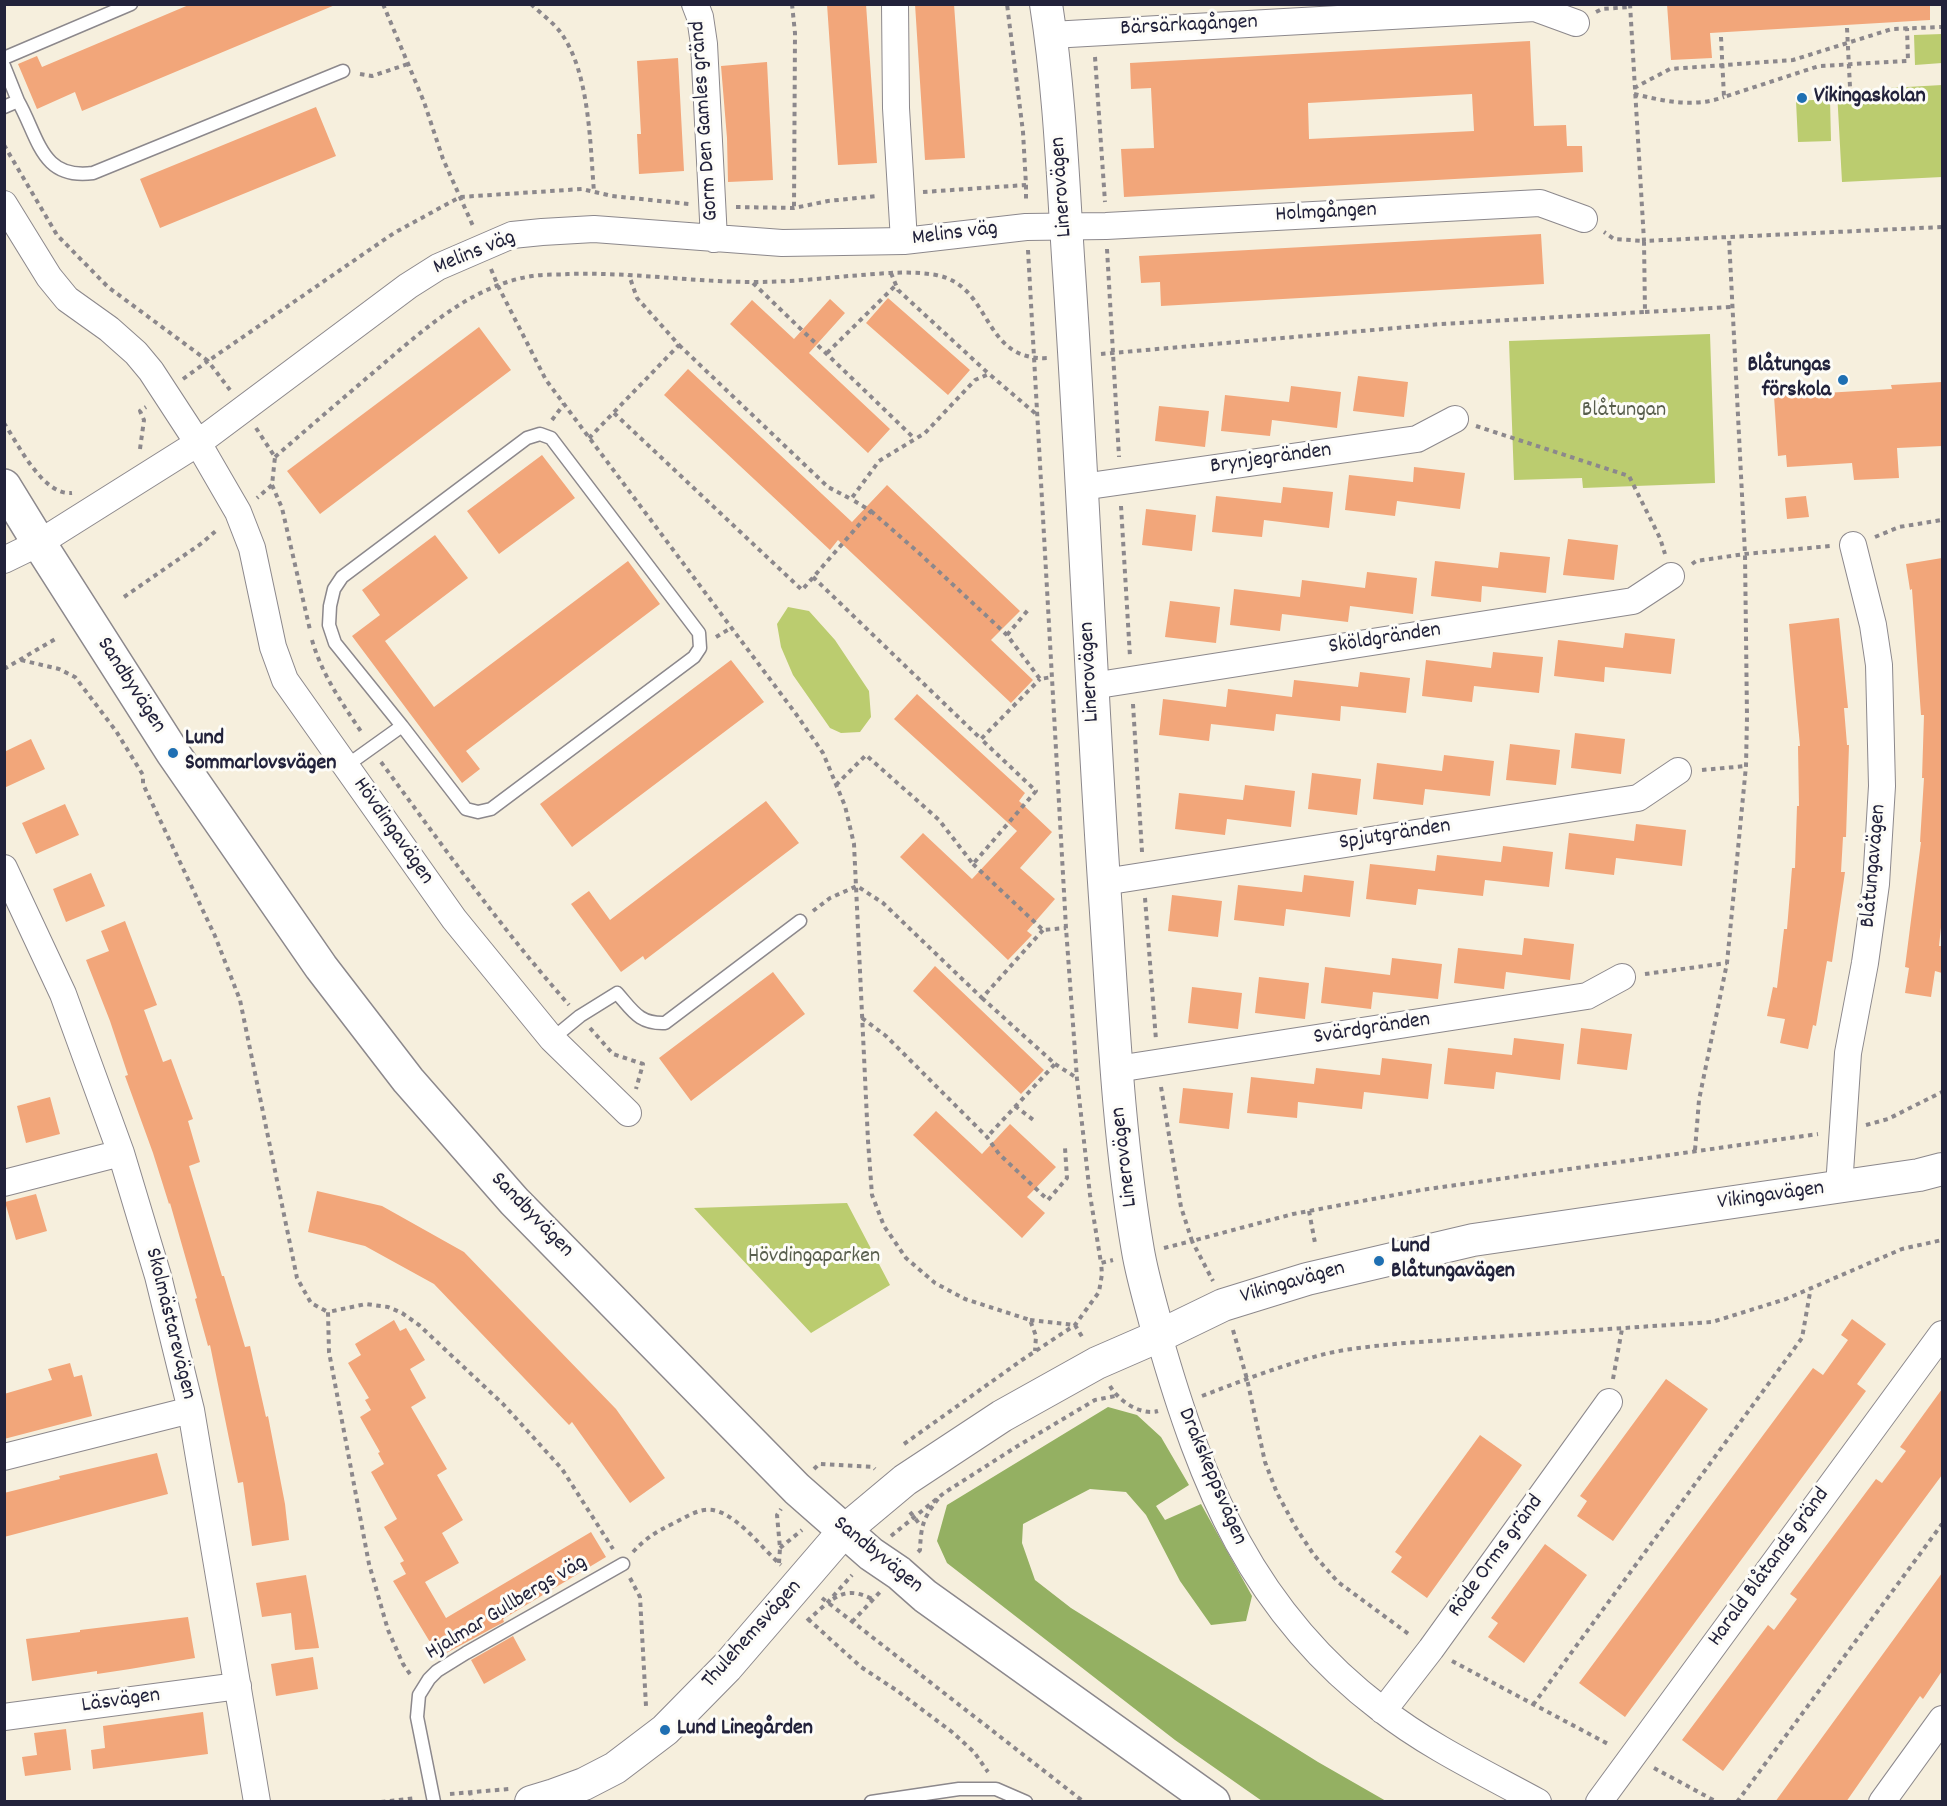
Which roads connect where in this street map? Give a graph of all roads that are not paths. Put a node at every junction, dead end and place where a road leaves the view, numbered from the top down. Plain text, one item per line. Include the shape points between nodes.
1 (131, 4) edge
2 (695, 4) edge
3 (896, 4) edge
4 (1046, 4) edge
5 (1576, 23) road end
6 (1051, 35) junction
7 (4, 58) edge
8 (4, 66) edge
9 (343, 71) road end
10 (18, 101) junction
11 (4, 107) edge
12 (4, 204) edge
13 (1584, 219) road end
14 (1066, 227) junction
15 (714, 239) junction
16 (904, 242) junction
17 (1455, 419) road end
18 (198, 443) junction
19 (4, 486) edge
20 (1082, 487) junction
21 (39, 543) junction
22 (1853, 545) road end
23 (4, 560) edge
24 (1671, 576) road end
25 (1092, 686) junction
26 (402, 726) junction
27 (346, 766) junction
28 (1678, 771) road end
29 (4, 868) edge
30 (1104, 882) junction
31 (12, 901) edge
32 (800, 921) road end
33 (1622, 977) road end
34 (552, 1039) junction
35 (1117, 1070) junction
36 (628, 1113) road end
37 (121, 1153) junction
38 (1942, 1169) edge
39 (4, 1183) edge
40 (1839, 1187) junction
41 (1942, 1334) edge
42 (1159, 1336) junction
43 (1609, 1402) road end
44 (191, 1410) junction
45 (4, 1457) edge
46 (844, 1531) junction
47 (623, 1564) road end
48 (238, 1686) junction
49 (1383, 1711) junction
50 (4, 1717) edge
51 (1942, 1719) edge
52 (521, 1795) edge
53 (916, 1798) edge
54 (434, 1799) edge
55 (257, 1802) edge
56 (871, 1802) edge
57 (1026, 1802) edge
58 (1213, 1802) edge
59 (1538, 1802) edge
60 (1599, 1802) edge
61 (1882, 1802) edge

1 - 7 lane
2 - 15 street, Gorm Den Gamles gränd via 704,44
3 - 16 street via 896,108
4 - 6 street, Linerovägen
5 - 6 street, Bärsärkagången via 1535,8
6 - 14 street, Linerovägen
8 - 10 lane
9 - 10 lane via 93,173 70,174 51,164
10 - 11 lane
12 - 18 street, Hövdingavägen via 67,299 136,353
13 - 14 street, Holmgången via 1540,203
14 - 16 street, Melins väg via 1026,227
14 - 20 street, Linerovägen
15 - 16 street, Melins väg
15 - 18 street, Melins väg via 594,230 512,235 438,267 408,286
17 - 20 street, Brynjegränden via 1417,439
18 - 21 street, Melins väg
18 - 27 street, Hövdingavägen via 238,512 252,548 273,648 285,680
19 - 21 main road, Sandbyvägen
20 - 25 street, Linerovägen
21 - 23 street, Melins väg
21 - 46 main road, Sandbyvägen via 173,753 321,967 408,1080 514,1201 797,1489
22 - 40 street, Blåtungavägen via 1879,665 1882,786 1865,963 1848,1053
24 - 25 street, Sköldgränden via 1633,601
25 - 30 street, Linerovägen
26 - 26 lane via 465,809 491,809 694,657 700,648 699,633 551,438 540,434 527,438 342,577 334,589 329,625 334,643
26 - 27 lane
27 - 34 street, Hövdingavägen via 454,919
28 - 30 street, Spjutgränden via 1638,798
29 - 31 street, Skolmästarevägen
30 - 35 street, Linerovägen
31 - 37 street, Skolmästarevägen via 63,994
32 - 34 lane via 665,1023 639,1019 617,993
33 - 35 street, Svärdgränden via 1587,996
34 - 36 street, Hövdingavägen
35 - 42 street, Linerovägen via 1139,1254
37 - 39 street
37 - 44 street, Skolmästarevägen via 158,1276
38 - 40 street, Vikingavägen
40 - 42 street, Vikingavägen via 1473,1240 1307,1279 1223,1305
41 - 60 street, Harald Blåtands gränd
42 - 46 street, Vikingavägen via 1097,1363 1002,1416 905,1480
42 - 49 street, Drakskeppsvägen via 1201,1466 1257,1578 1324,1661
43 - 49 street, Röde Orms gränd
44 - 45 street
44 - 48 street, Skolmästarevägen
46 - 52 street, Thulehemsvägen via 727,1667 665,1730 615,1768 584,1784 554,1796
46 - 58 main road, Sandbyvägen via 925,1596
47 - 54 lane, Hjalmar Gullbergs väg via 437,1671 422,1689 417,1717
48 - 50 street, Läsvägen
48 - 55 street, Skolmästarevägen
49 - 59 street, Drakskeppsvägen
51 - 61 street
53 - 56 lane
53 - 57 lane via 959,1789 996,1789

